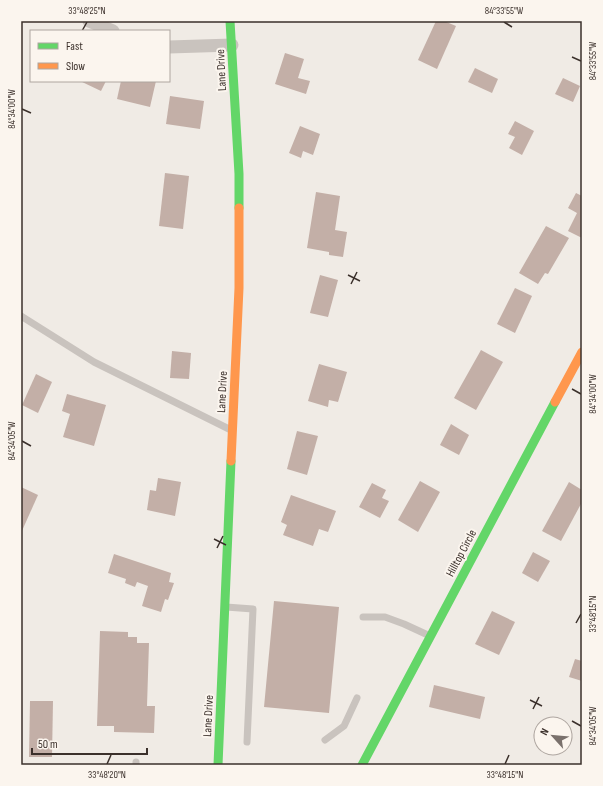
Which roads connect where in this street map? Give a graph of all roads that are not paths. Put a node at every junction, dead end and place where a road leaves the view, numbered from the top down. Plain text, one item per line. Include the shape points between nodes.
1 (89, 21) edge
2 (230, 21) edge
3 (111, 30) edge
4 (232, 45) junction
5 (170, 47) edge
6 (21, 316) edge
7 (582, 352) edge
8 (232, 431) junction
9 (225, 607) junction
10 (363, 617) dead end
11 (430, 636) junction
12 (357, 698) dead end
13 (325, 740) dead end
14 (247, 742) dead end
15 (218, 765) edge
16 (362, 765) edge

1 - 3 street
2 - 4 street, Lane Drive
4 - 5 street
4 - 8 street, Lane Drive via 239,191 239,288
6 - 8 lane via 94,362
7 - 11 street, Hilltop Circle
8 - 9 street, Lane Drive
9 - 14 lane via 253,609
9 - 15 street, Lane Drive
10 - 11 lane via 385,617
11 - 16 street, Hilltop Circle
12 - 13 lane via 344,726

